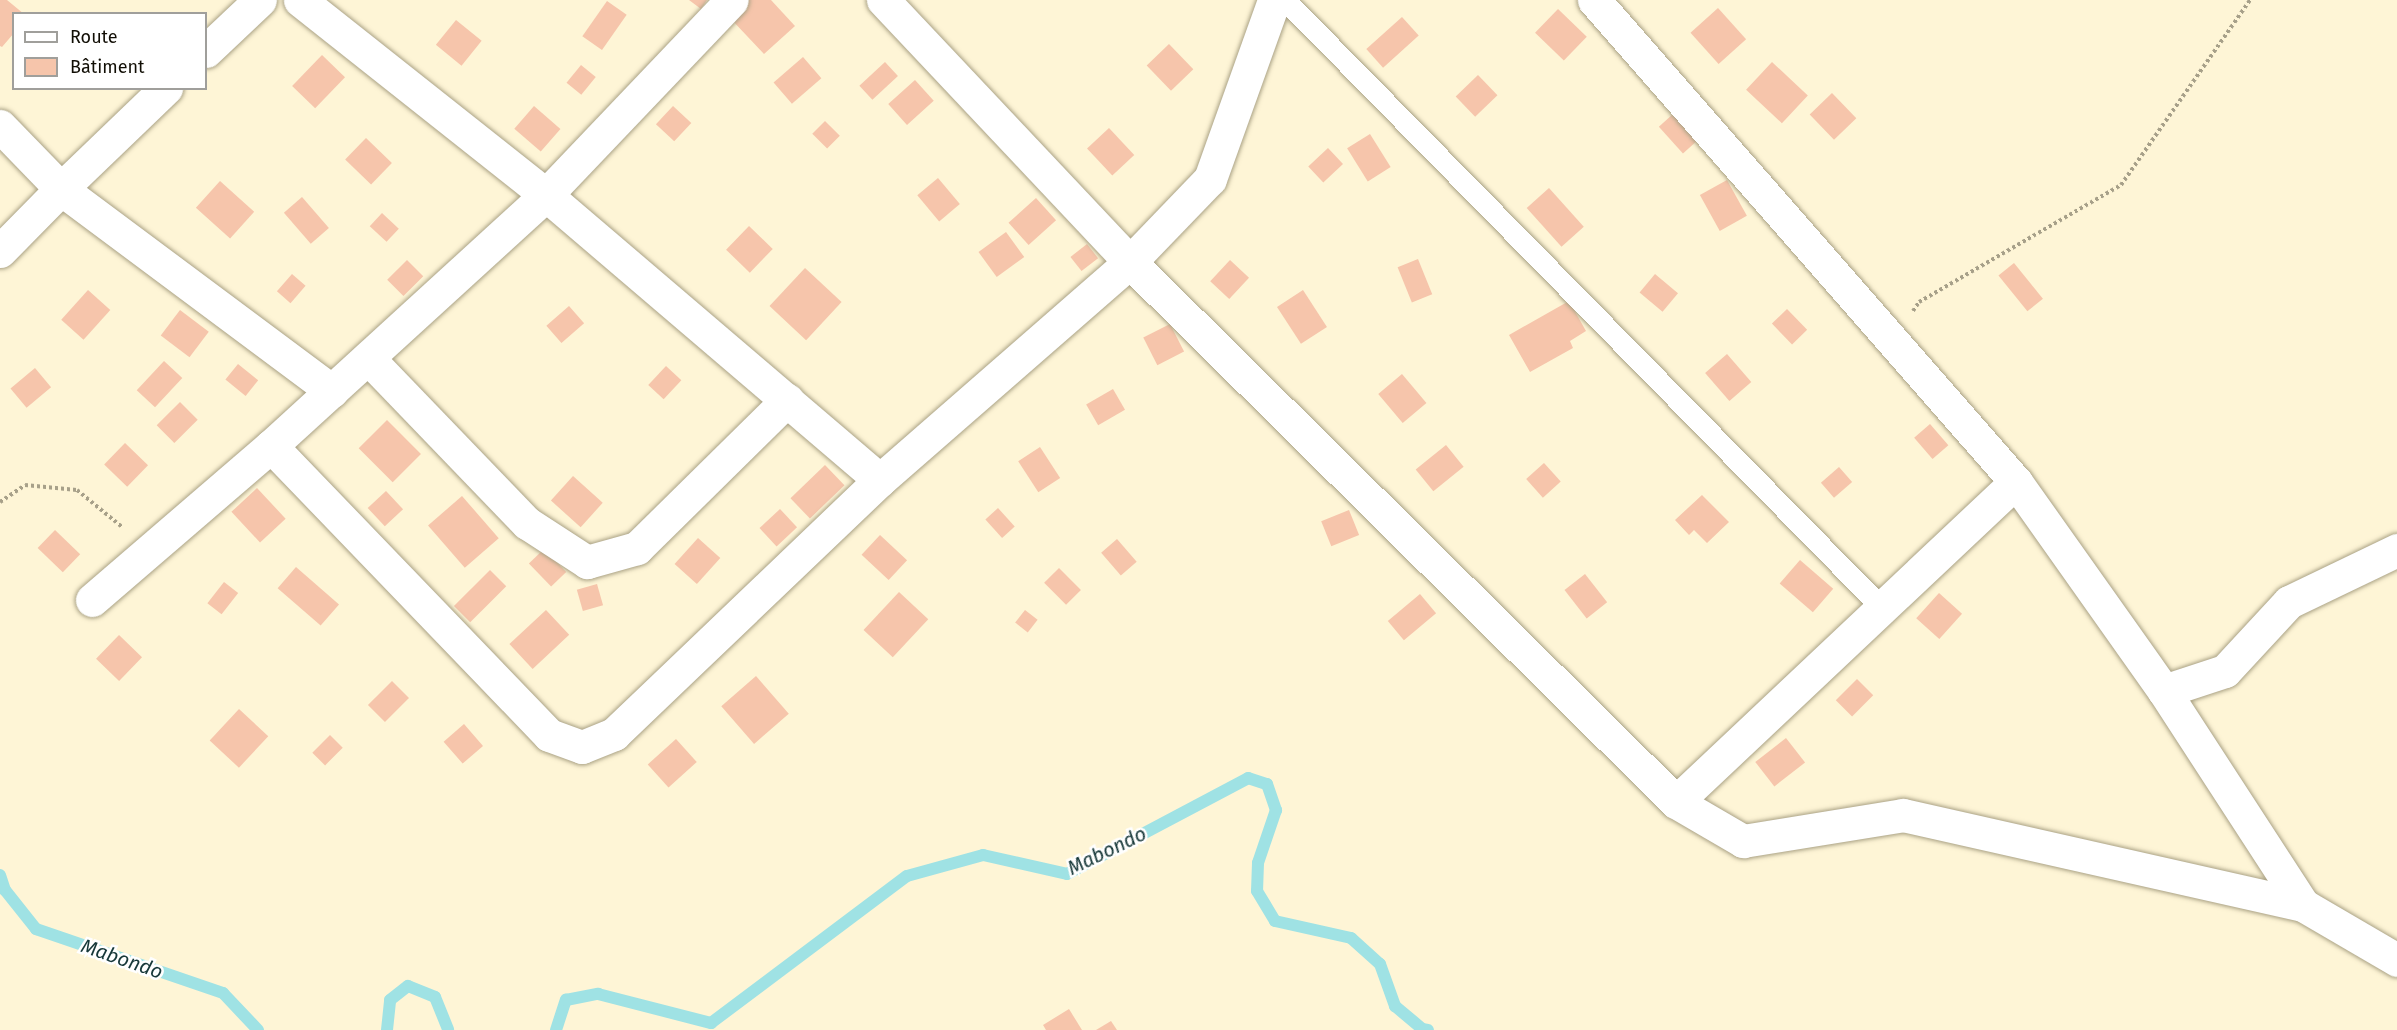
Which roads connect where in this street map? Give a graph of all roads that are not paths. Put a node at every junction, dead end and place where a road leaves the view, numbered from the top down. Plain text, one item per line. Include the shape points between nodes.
1 (260, 0) edge
2 (300, 0) edge
3 (732, 0) edge
4 (883, 0) edge
5 (1274, 0) edge
6 (1285, 0) edge
7 (1594, 0) edge
8 (207, 50) edge
9 (164, 90) edge
10 (0, 126) edge
11 (61, 189) junction
12 (546, 195) junction
13 (0, 251) edge
14 (1130, 262) junction
15 (368, 358) junction
16 (332, 391) junction
17 (787, 400) junction
18 (271, 446) junction
19 (880, 480) junction
20 (2016, 482) junction
21 (2397, 550) edge
22 (92, 600) dead end
23 (1882, 608) junction
24 (2164, 691) junction
25 (1676, 802) junction
26 (2303, 904) junction
27 (2397, 960) edge

1 - 8 street
2 - 12 street
3 - 12 street
4 - 14 street
5 - 14 street via 1209,179
6 - 23 lane
7 - 20 street
9 - 11 street
10 - 11 street
11 - 13 street
11 - 16 street
12 - 15 street
12 - 17 street
14 - 19 street
14 - 25 street
15 - 16 street
15 - 17 street via 527,523 587,562 638,548
16 - 18 street
17 - 19 street
18 - 19 street via 549,735 582,747 614,734
18 - 22 street
20 - 23 street
20 - 24 street
21 - 24 street via 2289,602 2225,671
23 - 25 street
24 - 26 street
25 - 26 street via 1743,840 1903,815
26 - 27 street

